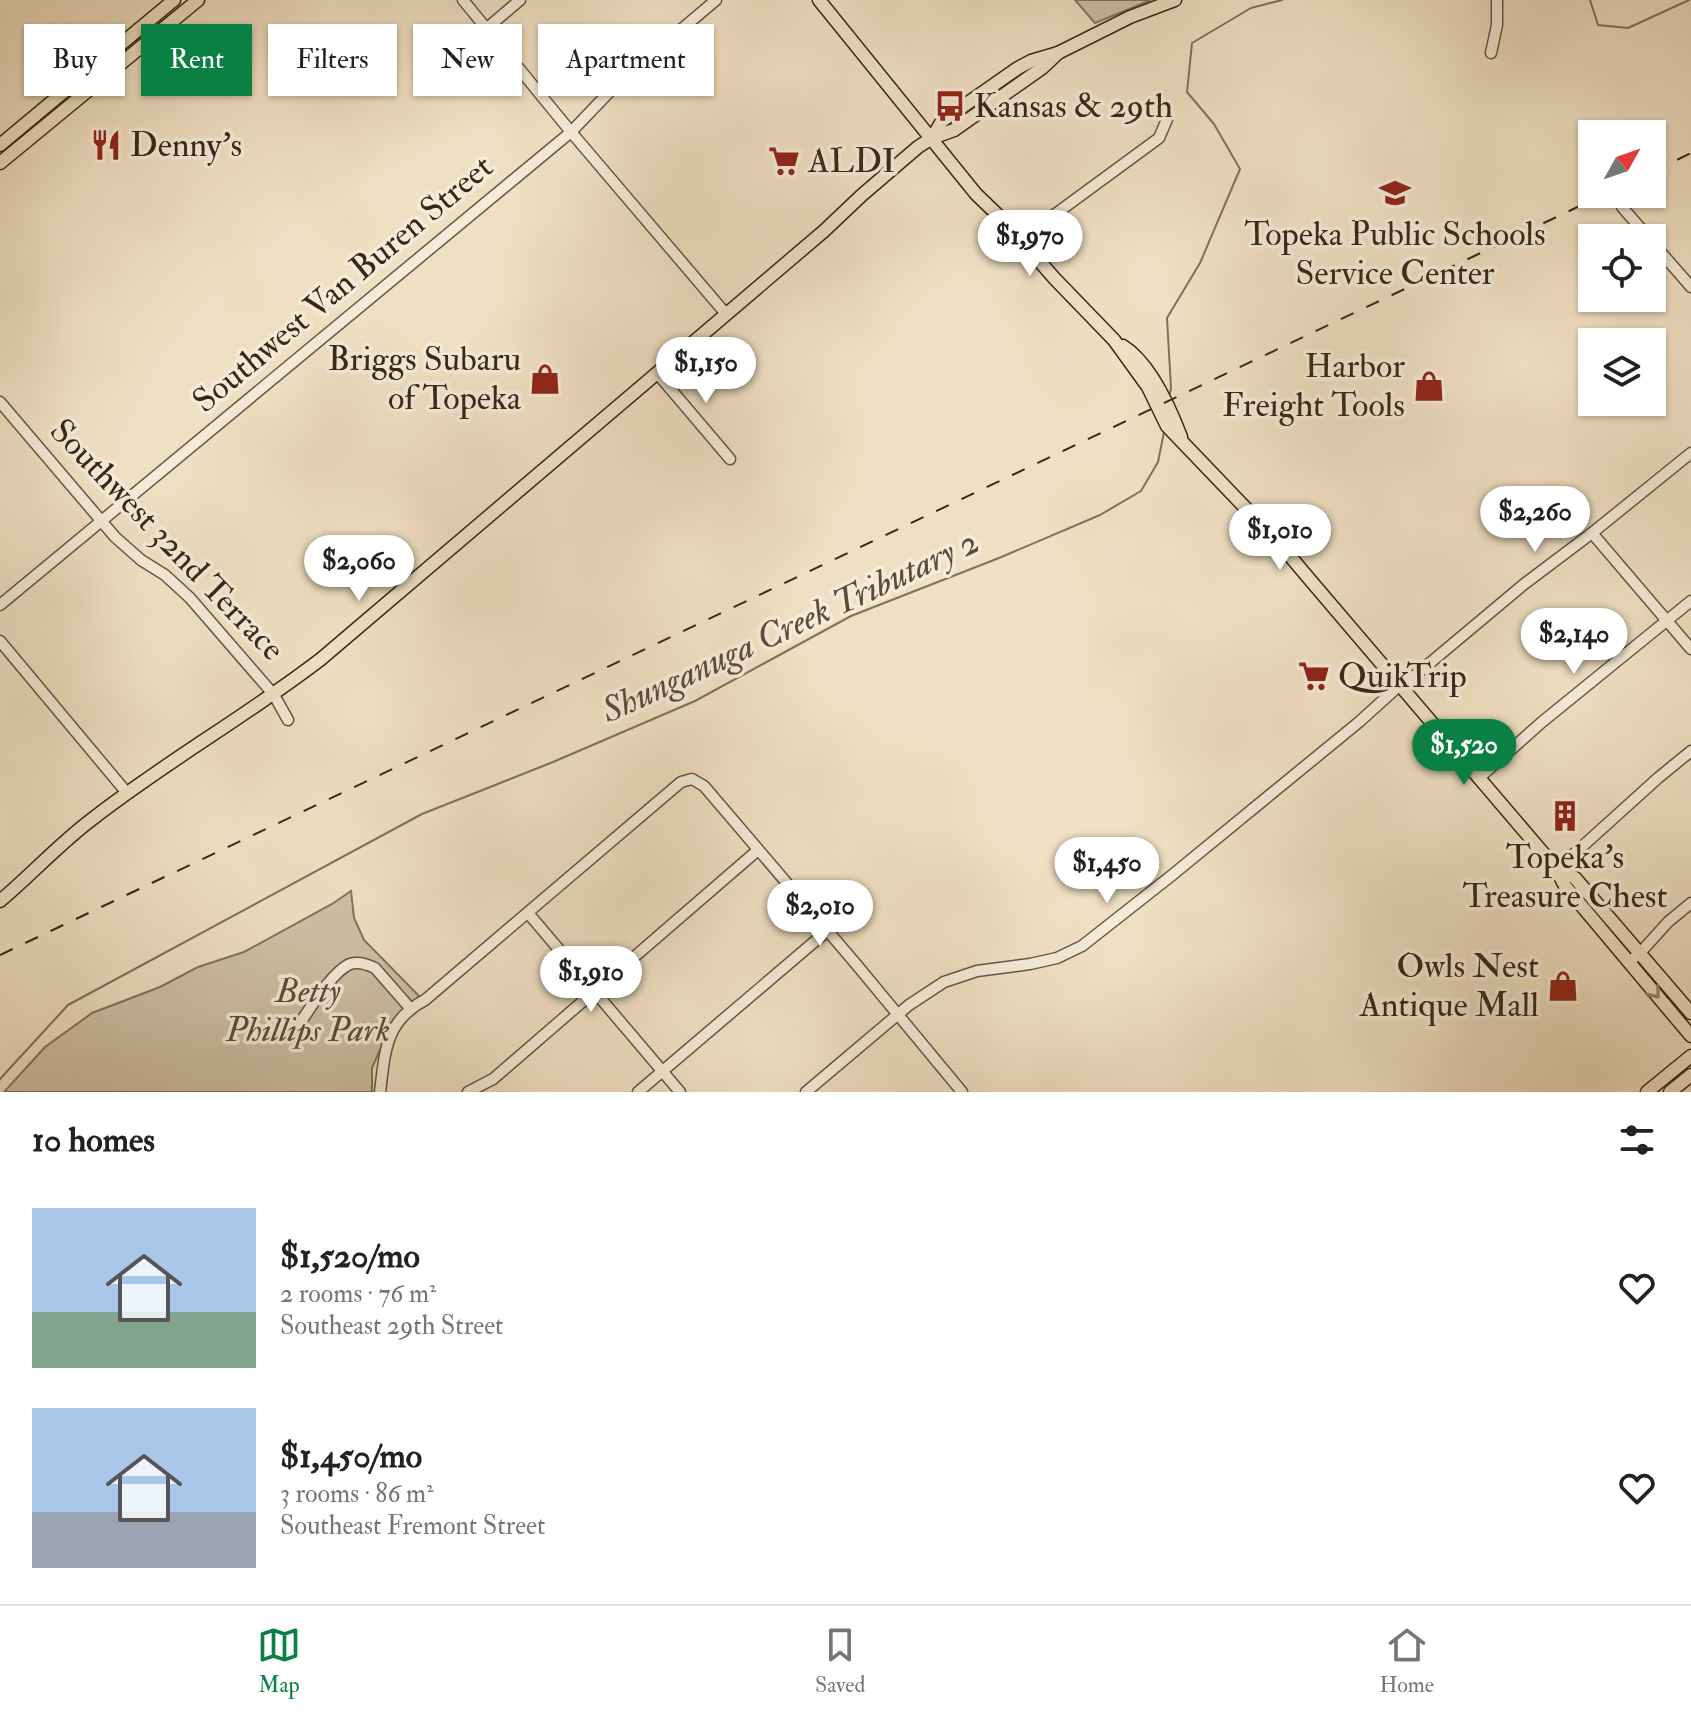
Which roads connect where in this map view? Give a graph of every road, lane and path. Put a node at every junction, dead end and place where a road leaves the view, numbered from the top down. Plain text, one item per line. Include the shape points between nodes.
1 (174, 0) edge
2 (198, 0) edge
3 (463, 0) edge
4 (520, 0) edge
5 (716, 0) edge
6 (819, 0) edge
7 (1175, 0) edge
8 (1497, 4) edge
9 (482, 24) edge
10 (492, 24) edge
11 (125, 41) edge
12 (1491, 53) dead end
13 (125, 60) edge
14 (522, 73) edge
15 (66, 96) edge
16 (76, 96) edge
17 (45, 117) junction
18 (1168, 117) dead end
19 (571, 132) junction
20 (932, 138) junction
21 (0, 145) edge
22 (0, 163) edge
23 (1623, 208) edge
24 (1636, 224) edge
25 (1020, 240) junction
26 (1666, 258) edge
27 (1691, 287) edge
28 (726, 314) junction
29 (657, 373) junction
30 (0, 402) edge
31 (1691, 453) edge
32 (730, 459) dead end
33 (101, 521) junction
34 (1592, 533) junction
35 (1691, 601) edge
36 (0, 605) edge
37 (1667, 620) junction
38 (0, 641) edge
39 (1691, 649) edge
40 (1400, 685) junction
41 (274, 695) junction
42 (288, 720) dead end
43 (1691, 751) edge
44 (1479, 778) junction
45 (127, 793) junction
46 (758, 850) junction
47 (1555, 867) junction
48 (0, 901) edge
49 (1691, 903) edge
50 (528, 913) junction
51 (827, 931) junction
52 (1640, 953) junction
53 (1629, 962) junction
54 (594, 991) junction
55 (410, 1008) junction
56 (1691, 1013) edge
57 (898, 1014) junction
58 (300, 1023) dead end
59 (1691, 1036) edge
60 (1691, 1056) edge
61 (662, 1072) junction
62 (1691, 1075) edge
63 (380, 1092) edge
64 (468, 1092) edge
65 (638, 1092) edge
66 (680, 1092) edge
67 (806, 1092) edge
68 (962, 1092) edge
69 (1647, 1092) edge
70 (1670, 1092) edge

1 - 11 main road
2 - 13 main road
3 - 9 street
4 - 10 street
5 - 19 street, Southwest Van Buren Street via 618,83
6 - 20 main road
7 - 20 main road via 1058,53 954,130
8 - 12 street
14 - 19 street
15 - 17 main road
16 - 17 main road
17 - 21 main road
17 - 22 main road
18 - 25 street via 1159,138
19 - 28 street
19 - 33 street, Southwest Van Buren Street
20 - 25 main road
20 - 28 main road
23 - 24 street
25 - 40 main road via 1114,340 1148,387 1167,426 1279,543
26 - 27 street
28 - 29 main road
29 - 32 street
29 - 41 main road
30 - 33 street, Southwest 32nd Terrace
31 - 34 street
33 - 36 street, Southwest Van Buren Street
33 - 41 street, Southwest 32nd Terrace via 128,550 179,586
34 - 37 street
34 - 40 street
35 - 37 street
37 - 39 street
37 - 44 street
38 - 45 street
40 - 44 main road
40 - 57 street via 1082,946 1057,958 960,976
41 - 42 street, Southwest 32nd Terrace
41 - 45 main road
43 - 47 street
44 - 47 main road
45 - 48 main road via 66,839
46 - 50 street via 704,786 686,780
46 - 51 street
46 - 54 street
47 - 52 main road via 1575,878
47 - 53 main road
49 - 52 street
50 - 54 street
50 - 55 street
51 - 57 street
51 - 61 street
52 - 53 street
52 - 56 main road
53 -> 59 main road
54 - 61 street
54 - 64 street via 493,1079
55 - 58 street via 375,968 354,963 340,971
55 - 63 street via 388,1039
57 - 67 street
57 - 68 street
60 - 69 main road
61 - 65 street
61 - 66 street
62 - 70 main road

